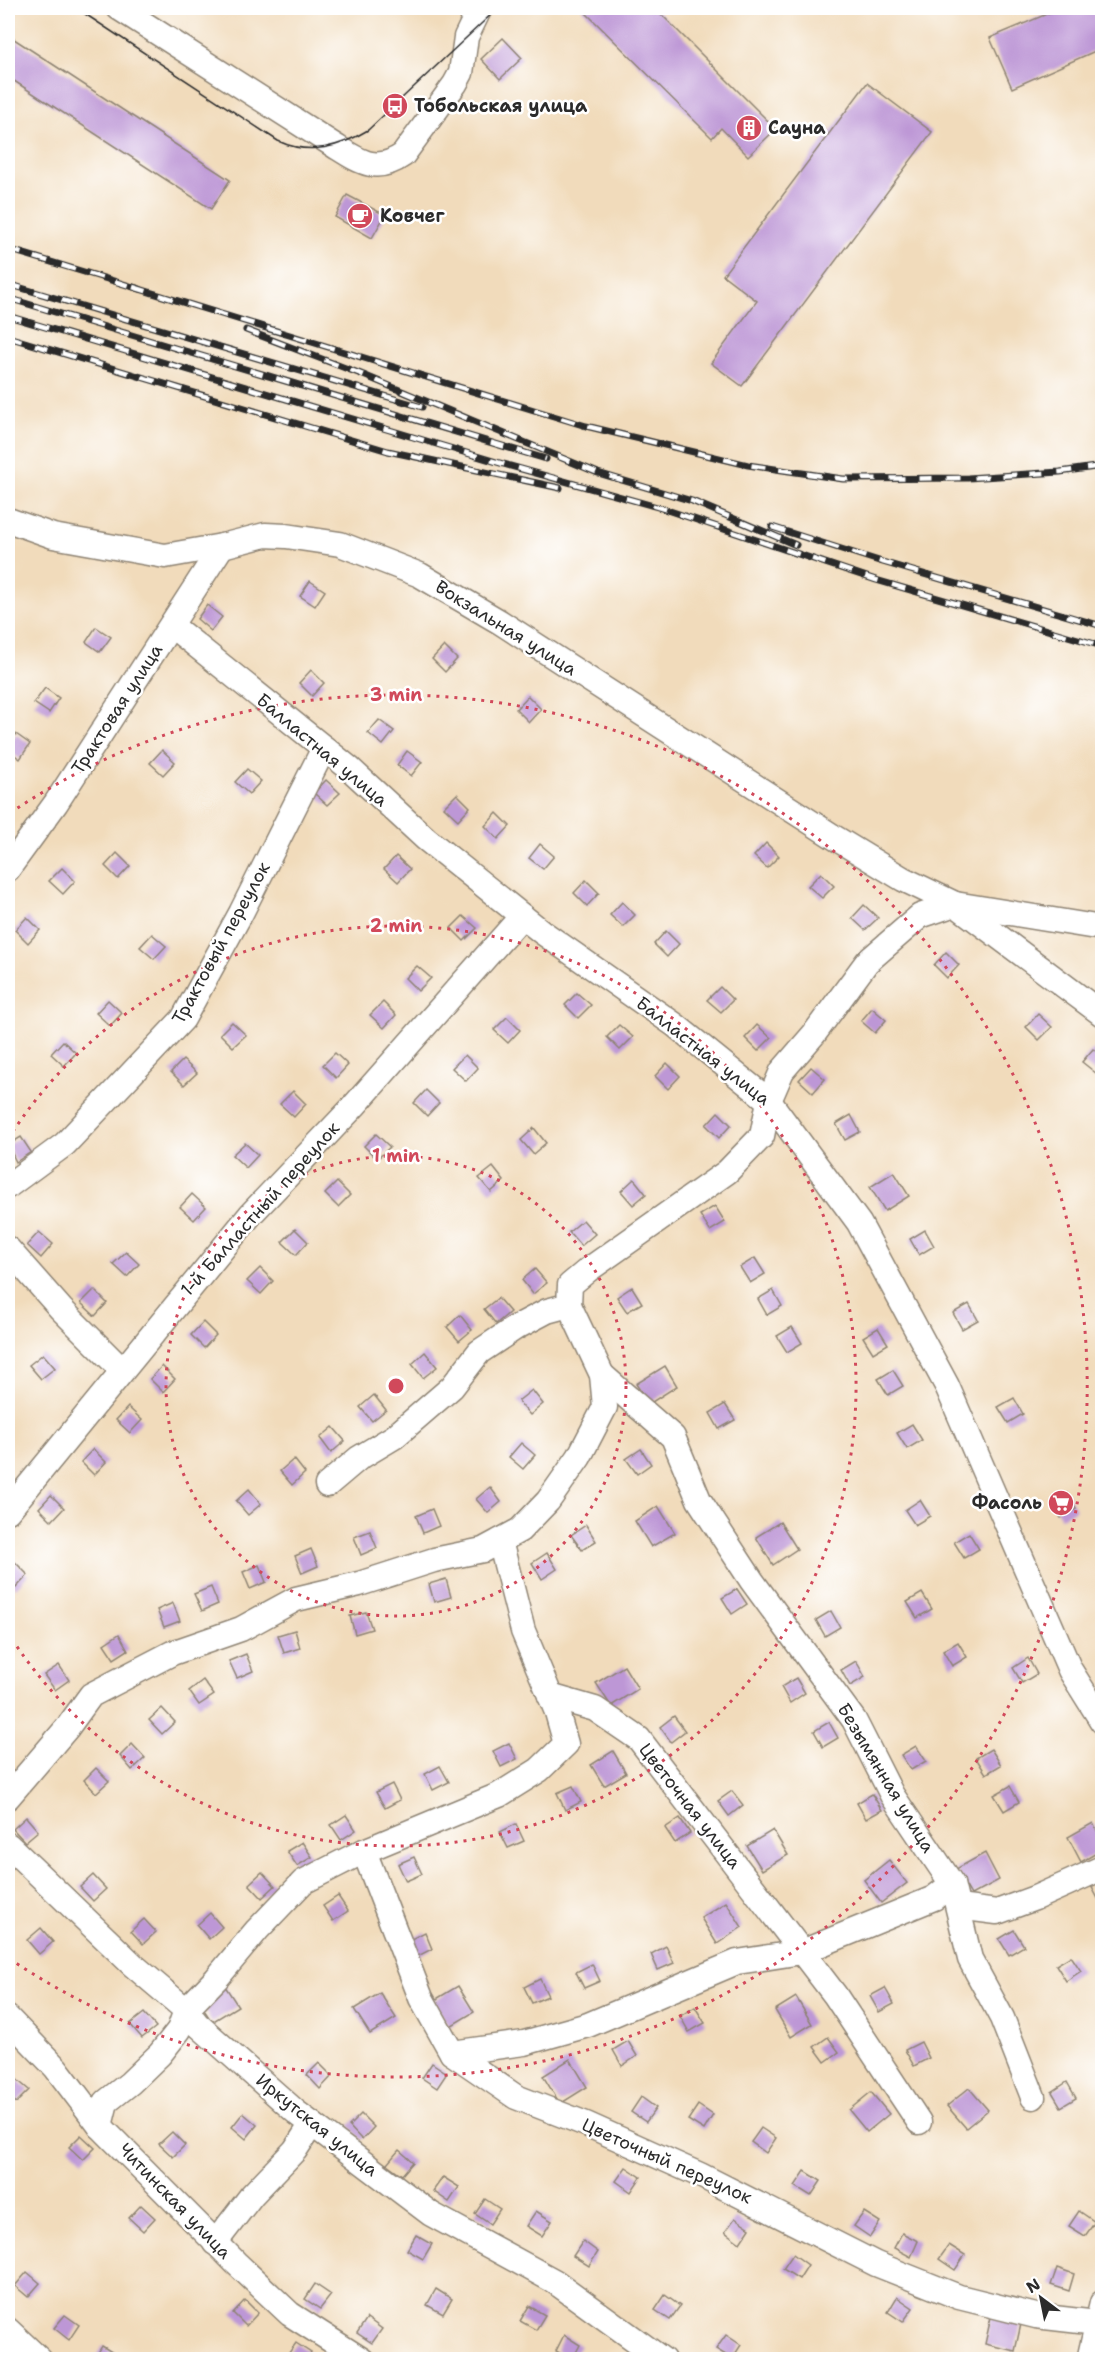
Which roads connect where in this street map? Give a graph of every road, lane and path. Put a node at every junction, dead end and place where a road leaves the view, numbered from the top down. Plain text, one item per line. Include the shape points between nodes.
1 (119, 8) edge
2 (480, 8) edge
3 (8, 520) edge
4 (222, 546) junction
5 (172, 626) junction
6 (324, 748) junction
7 (8, 869) edge
8 (955, 904) junction
9 (522, 916) junction
10 (1102, 928) edge
11 (1102, 1014) edge
12 (769, 1101) junction
13 (8, 1186) edge
14 (8, 1249) edge
15 (569, 1305) junction
16 (122, 1370) junction
17 (602, 1375) junction
18 (327, 1485) dead end
19 (8, 1511) edge
20 (500, 1541) junction
21 (1092, 1685) edge
22 (550, 1696) junction
23 (1102, 1721) edge
24 (8, 1797) edge
25 (8, 1845) edge
26 (364, 1851) junction
27 (1102, 1868) edge
28 (955, 1895) junction
29 (802, 1952) junction
30 (186, 2010) junction
31 (8, 2019) edge
32 (452, 2053) junction
33 (1033, 2097) dead end
34 (919, 2122) dead end
35 (312, 2124) junction
36 (100, 2126) junction
37 (215, 2243) junction
38 (1100, 2313) edge
39 (8, 2330) edge
40 (40, 2360) edge
41 (362, 2360) edge
42 (663, 2360) edge
43 (1089, 2360) edge

1 - 2 street via 335,146 365,163 380,165 403,155 461,73 466,37
3 - 4 street, Вокзальная улица via 53,536 165,556
4 - 5 street, Трактовая улица
4 - 8 street, Вокзальная улица via 265,535 286,536 340,544 420,575 500,622 837,839 903,879
5 - 6 street, Балластная улица
5 - 7 street, Трактовая улица
6 - 9 street, Балластная улица via 426,839
6 - 13 street, Трактовый переулок via 183,1019 65,1144
8 - 10 street
8 - 11 street
8 - 12 street via 920,916 867,962 782,1071
9 - 12 street, Балластная улица via 675,1025
9 - 16 street, 1-й Балластный переулок via 362,1097 251,1215
12 - 15 street via 762,1136 726,1172 570,1285
12 - 21 street, Балластная улица via 860,1223 947,1386 1070,1670
14 - 16 street
15 - 17 street
15 - 18 street via 547,1311 479,1352 452,1387 394,1437 359,1458
16 - 19 street, 1-й Балластный переулок
17 - 20 street via 605,1407 579,1457 548,1501 520,1530
17 - 28 street, Безымянная улица via 673,1437 699,1500 752,1581 854,1720 892,1795
20 - 22 street via 524,1631
20 - 24 street via 483,1550 296,1599 241,1629 172,1653 91,1695
21 - 23 street, Балластная улица
22 - 26 street via 566,1744 539,1770 499,1795
22 - 29 street, Цветочная улица via 595,1709 639,1739
25 - 30 street, Иркутская улица via 133,1965
26 - 30 street via 303,1882
26 - 32 street, Цветочный переулок via 421,1998
27 - 28 street via 997,1912
28 - 29 street via 934,1898
28 - 33 street, Безымянная улица via 969,1959 1002,2018
29 - 32 street via 737,1962 588,2025 524,2043
29 - 34 street, Цветочная улица
30 - 35 street, Иркутская улица via 197,2024
30 - 36 street via 179,2030 160,2054 106,2102
31 - 36 street, Читинская улица via 56,2068
32 - 38 street, Цветочный переулок via 516,2097 700,2175 876,2264 959,2297 1036,2316
35 - 37 street via 295,2150 252,2195
35 - 42 street, Иркутская улица via 431,2214 554,2281
36 - 37 street, Читинская улица
37 - 41 street, Читинская улица via 290,2314
38 - 43 street
39 - 40 street

